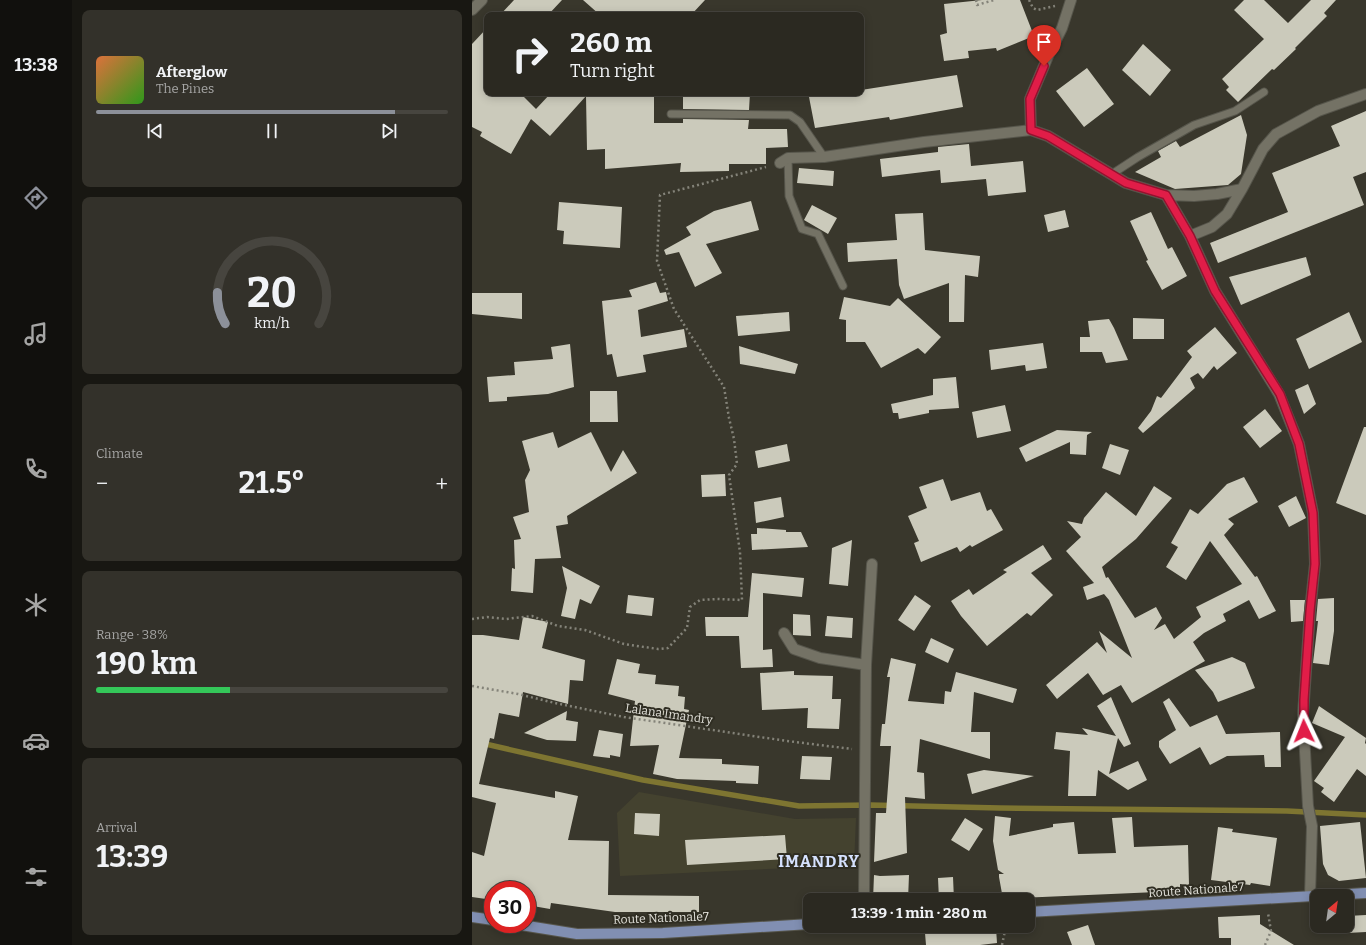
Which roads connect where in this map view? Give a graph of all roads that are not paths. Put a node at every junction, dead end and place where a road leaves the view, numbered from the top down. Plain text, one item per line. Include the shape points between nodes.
1 (482, 0) edge
2 (1071, 1) edge
3 (472, 10) edge
4 (1264, 92) dead end
5 (1366, 94) edge
6 (671, 114) dead end
7 (1031, 130) junction
8 (824, 157) junction
9 (784, 161) joint
10 (1112, 174) junction
11 (1242, 188) junction
12 (1166, 195) junction
13 (1190, 236) junction
14 (843, 286) dead end
15 (872, 564) dead end
16 (784, 633) dead end
17 (866, 665) junction
18 (1310, 889) edge
19 (864, 893) edge
20 (1366, 893) edge
21 (1354, 894) edge
22 (1310, 896) edge
23 (1035, 912) edge
24 (472, 917) edge
25 (484, 919) edge
26 (803, 924) edge
27 (536, 927) edge

1 - 3 street
2 - 7 street via 1062,28 1030,99
4 - 10 lane via 1236,111 1194,125
5 - 11 street via 1318,111 1276,134 1263,149
6 - 8 lane via 790,115 800,122
7 - 8 street
7 - 10 street via 1048,136
8 - 9 street
9 - 14 lane via 789,196 802,229 818,234
10 - 12 street via 1126,183
11 - 12 street via 1217,194
11 - 13 street via 1227,214 1212,227
12 - 13 street
13 - 18 street via 1215,291 1280,394 1299,444 1313,513 1315,564 1303,715 1308,806 1312,826
15 - 17 street
16 - 17 street via 794,649 820,658
17 - 19 street
20 - 21 main road, Route Nationale7
22 - 23 main road, Route Nationale7
24 - 25 main road
26 - 27 main road, Route Nationale7 via 663,933 577,934

